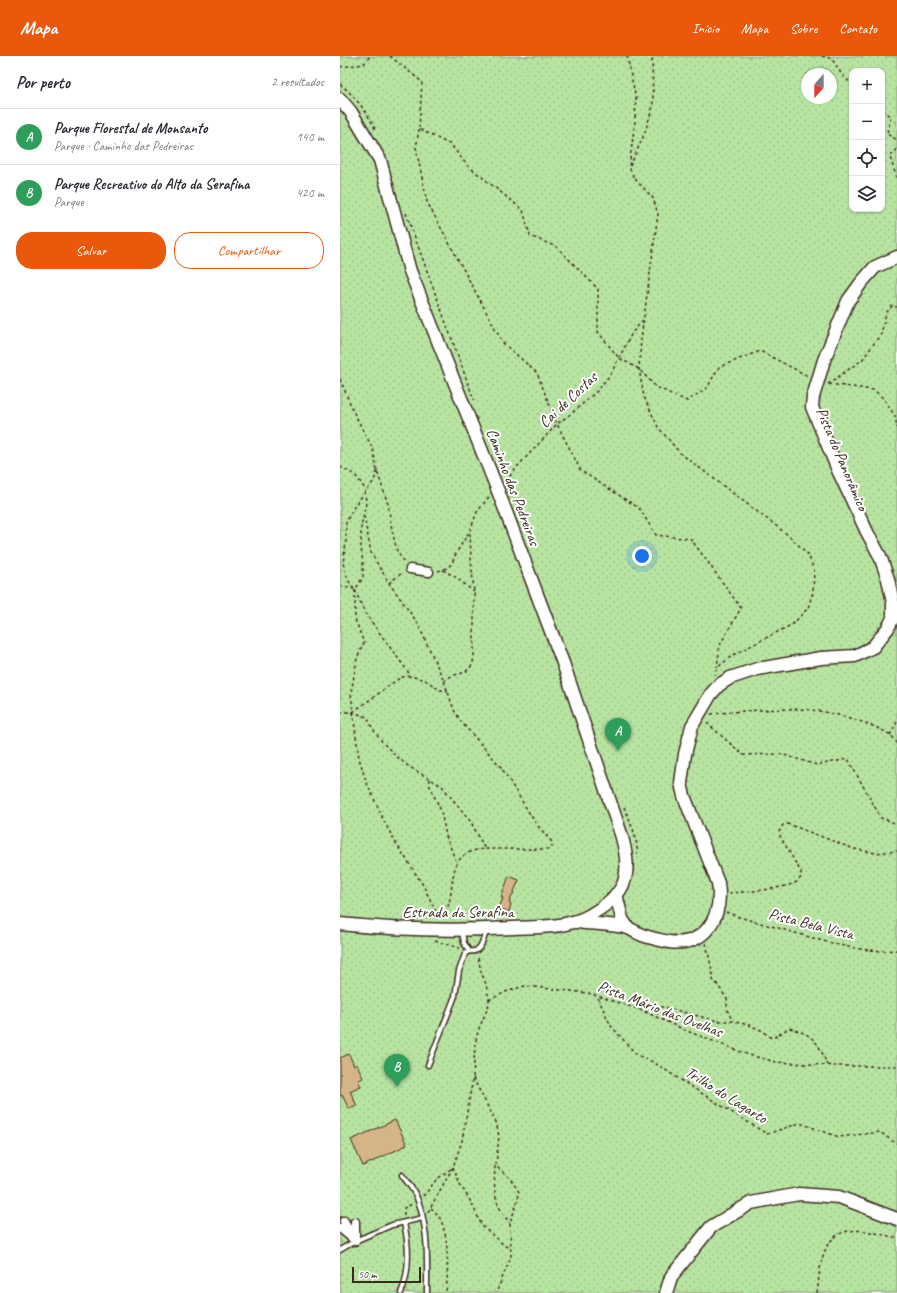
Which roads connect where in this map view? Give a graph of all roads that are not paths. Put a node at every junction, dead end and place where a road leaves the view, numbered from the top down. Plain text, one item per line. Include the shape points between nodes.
1 (340, 99) edge
2 (897, 257) edge
3 (408, 569) road end
4 (432, 572) road end
5 (616, 894) junction
6 (575, 922) junction
7 (340, 924) edge
8 (628, 928) junction
9 (487, 929) junction
10 (461, 930) junction
11 (468, 951) junction
12 (428, 1065) dead end
13 (402, 1175) dead end
14 (423, 1218) junction
15 (897, 1219) edge
16 (355, 1222) dead end
17 (404, 1222) junction
18 (342, 1225) edge
19 (355, 1241) junction
20 (340, 1250) edge
21 (401, 1293) edge
22 (427, 1293) edge
23 (666, 1293) edge

1 - 5 street, Caminho das Pedreiras via 351,112 380,160 410,271 563,663 623,843 626,867 621,889
2 - 8 street via 875,267 848,301 824,360 823,382 813,397 812,408 838,470 880,556 893,603 891,624 873,647 855,656 821,658 771,666 730,678 714,689 692,726 681,783 718,883 720,894 716,916 710,927 689,941 670,942 642,935
3 - 4 street
5 - 6 street, Caminho das Pedreiras via 602,907
5 - 8 street via 622,918
6 - 8 street
6 - 9 street, Estrada da Serafina via 556,926
7 - 10 street, Estrada da Serafina
9 - 10 street, Estrada da Serafina
9 - 11 lane via 477,951
10 - 11 lane
11 - 12 lane via 459,971 455,996
13 - 14 lane via 417,1197
14 - 17 lane
14 - 22 lane via 427,1255
15 - 23 street via 840,1197 799,1194 751,1203 711,1227 671,1277
16 - 19 street
17 - 19 lane
17 - 21 lane via 408,1240 407,1264
18 - 19 street
19 - 20 lane

